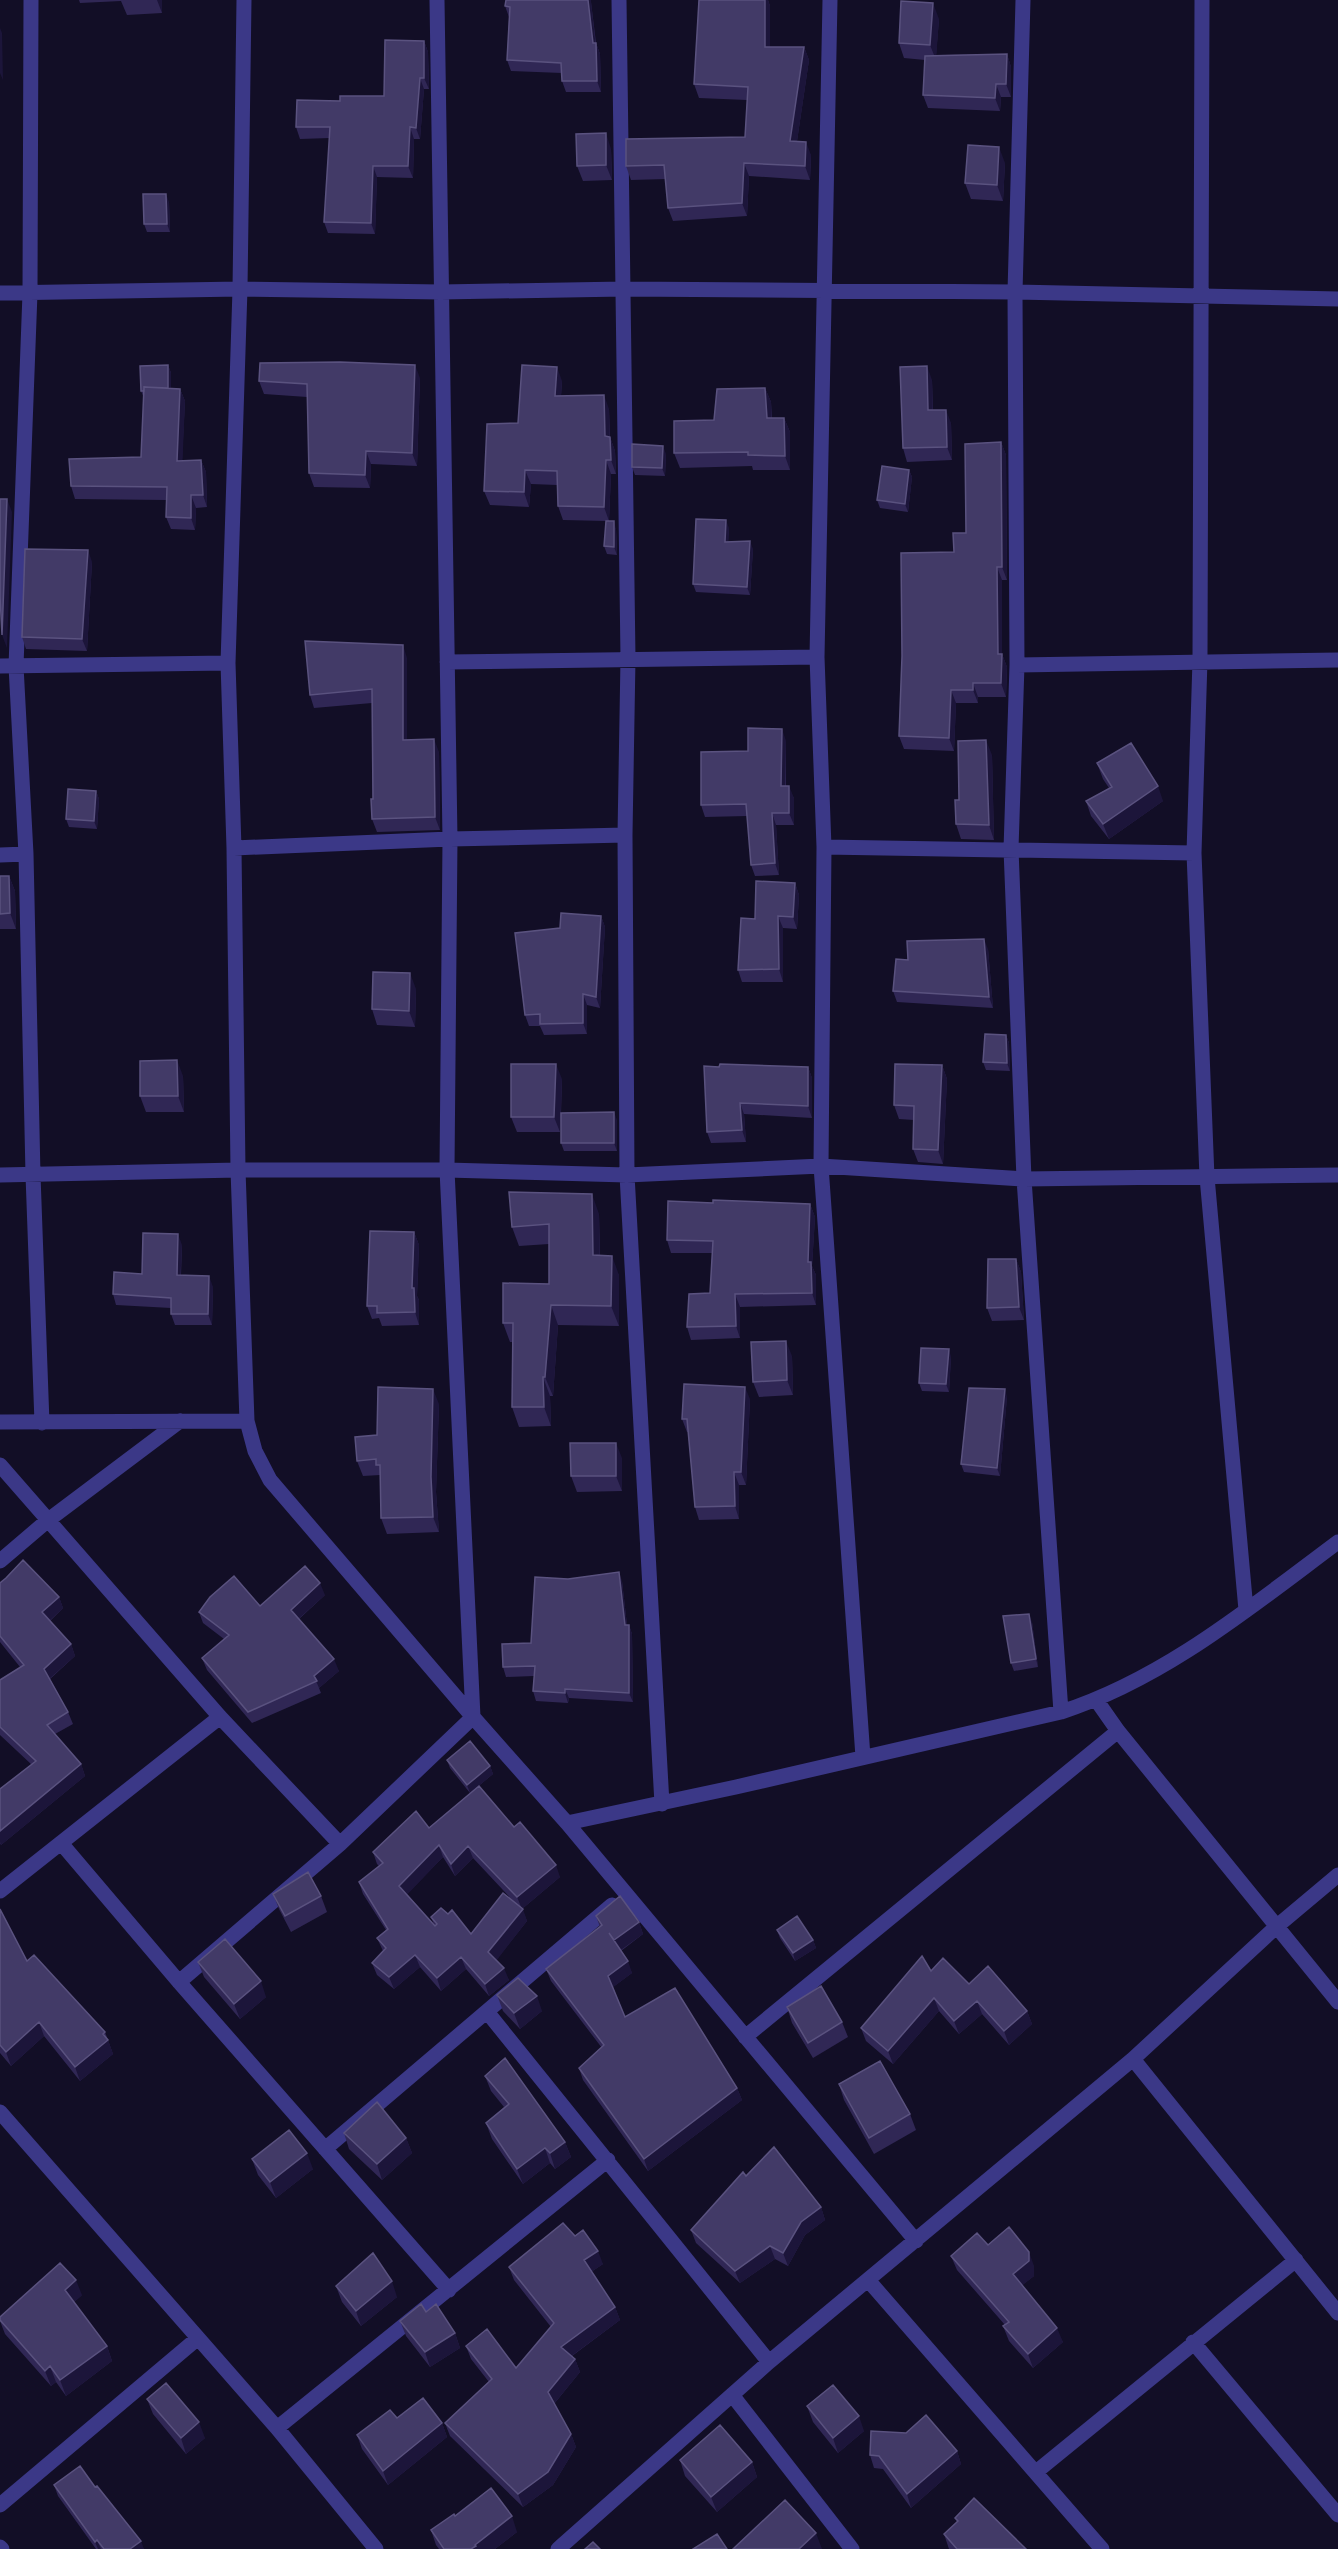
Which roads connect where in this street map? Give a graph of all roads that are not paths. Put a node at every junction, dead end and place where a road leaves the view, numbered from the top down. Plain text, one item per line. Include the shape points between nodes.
1 (31, 0) edge
2 (244, 0) edge
3 (437, 0) edge
4 (619, 0) edge
5 (830, 0) edge
6 (1023, 0) edge
7 (1202, 0) edge
8 (624, 289) junction
9 (240, 290) junction
10 (441, 292) junction
11 (824, 292) junction
12 (1015, 292) junction
13 (0, 293) edge
14 (30, 293) junction
15 (1203, 296) junction
16 (1338, 299) edge
17 (817, 657) junction
18 (628, 658) junction
19 (1200, 660) junction
20 (1338, 660) edge
21 (447, 662) junction
22 (228, 663) junction
23 (1017, 665) junction
24 (8, 666) edge
25 (625, 835) junction
26 (450, 839) junction
27 (824, 847) junction
28 (234, 848) junction
29 (1011, 849) junction
30 (1194, 853) junction
31 (26, 854) junction
32 (0, 855) edge
33 (821, 1166) junction
34 (238, 1170) junction
35 (447, 1170) junction
36 (0, 1175) edge
37 (33, 1175) junction
38 (627, 1175) junction
39 (1338, 1175) edge
40 (1207, 1177) junction
41 (1024, 1179) junction
42 (180, 1421) junction
43 (247, 1421) junction
44 (0, 1422) edge
45 (42, 1423) junction
46 (0, 1465) edge
47 (48, 1521) junction
48 (1338, 1542) edge
49 (0, 1561) edge
50 (1246, 1610) junction
51 (1097, 1701) junction
52 (1061, 1712) junction
53 (220, 1717) junction
54 (473, 1717) junction
55 (1119, 1731) junction
56 (863, 1757) junction
57 (662, 1804) junction
58 (567, 1823) junction
59 (61, 1843) junction
60 (340, 1844) junction
61 (1338, 1875) edge
62 (0, 1891) edge
63 (626, 1893) junction
64 (1276, 1927) junction
65 (179, 1982) junction
66 (1338, 2002) edge
67 (488, 2013) junction
68 (745, 2037) junction
69 (1133, 2059) junction
70 (0, 2112) edge
71 (325, 2149) junction
72 (608, 2160) junction
73 (916, 2241) junction
74 (1296, 2260) junction
75 (868, 2280) junction
76 (449, 2290) junction
77 (1338, 2313) edge
78 (198, 2338) junction
79 (1193, 2342) junction
80 (769, 2362) junction
81 (733, 2396) junction
82 (277, 2428) junction
83 (1036, 2472) junction
84 (0, 2505) edge
85 (1338, 2515) edge
86 (376, 2549) edge
87 (558, 2549) edge
88 (852, 2549) edge
89 (1102, 2549) edge

1 - 14 street
2 - 9 street
3 - 10 street
4 - 8 street
5 - 11 street
6 - 12 street
7 - 15 street
8 - 10 street
8 - 11 street
8 - 18 street
9 - 10 street
9 - 14 street
9 - 22 street
10 - 21 street
11 - 12 street
11 - 17 street
12 - 15 street
12 - 23 street
13 - 14 street
14 - 24 street
15 - 16 street
15 - 19 street
17 - 18 street
17 - 27 street
18 - 21 street
18 - 25 street
19 - 20 street
19 - 23 street
19 - 30 street
21 - 26 street
22 - 24 street
22 - 28 street
23 - 29 street
24 - 31 street
25 - 26 street
25 - 38 street
26 - 28 street
26 - 35 street
27 - 29 street
27 - 33 street
28 - 34 street
29 - 30 street
29 - 41 street
30 - 40 street
31 - 32 street
31 - 37 street
33 - 38 street
33 - 41 street
33 - 56 street
34 - 35 street
34 - 37 street
34 - 43 street
35 - 38 street
35 - 54 street
36 - 37 street
37 - 45 street
38 - 57 street
39 - 40 street
40 - 41 street
40 - 50 street
41 - 52 street
42 - 43 street
42 - 45 street
42 - 47 street
43 - 54 street via 255,1451 270,1480
44 - 45 street
46 - 47 street
47 - 49 street
47 - 53 street
48 - 50 street
50 - 51 street via 1182,1654
51 - 52 street
51 - 55 street
52 - 56 street
53 - 59 street
53 - 60 street
54 - 58 street
54 - 60 street
55 - 64 street
55 - 68 street
56 - 57 street
57 - 58 street
58 - 63 street
59 - 62 street
59 - 65 street
60 - 65 street
61 - 64 street
63 - 67 street
63 - 68 street
64 - 66 street
64 - 69 street
65 - 71 street
67 - 71 street
67 - 72 street
68 - 73 street
69 - 73 street
69 - 74 street
70 - 78 street
71 - 76 street
72 - 76 street
72 - 80 street
73 - 75 street
74 - 77 street
74 - 79 street
75 - 80 street
75 - 83 street
76 - 82 street
78 - 82 street
78 - 84 street
79 - 83 street
79 - 85 street
80 - 81 street
81 - 87 street
81 - 88 street
82 - 86 street
83 - 89 street

